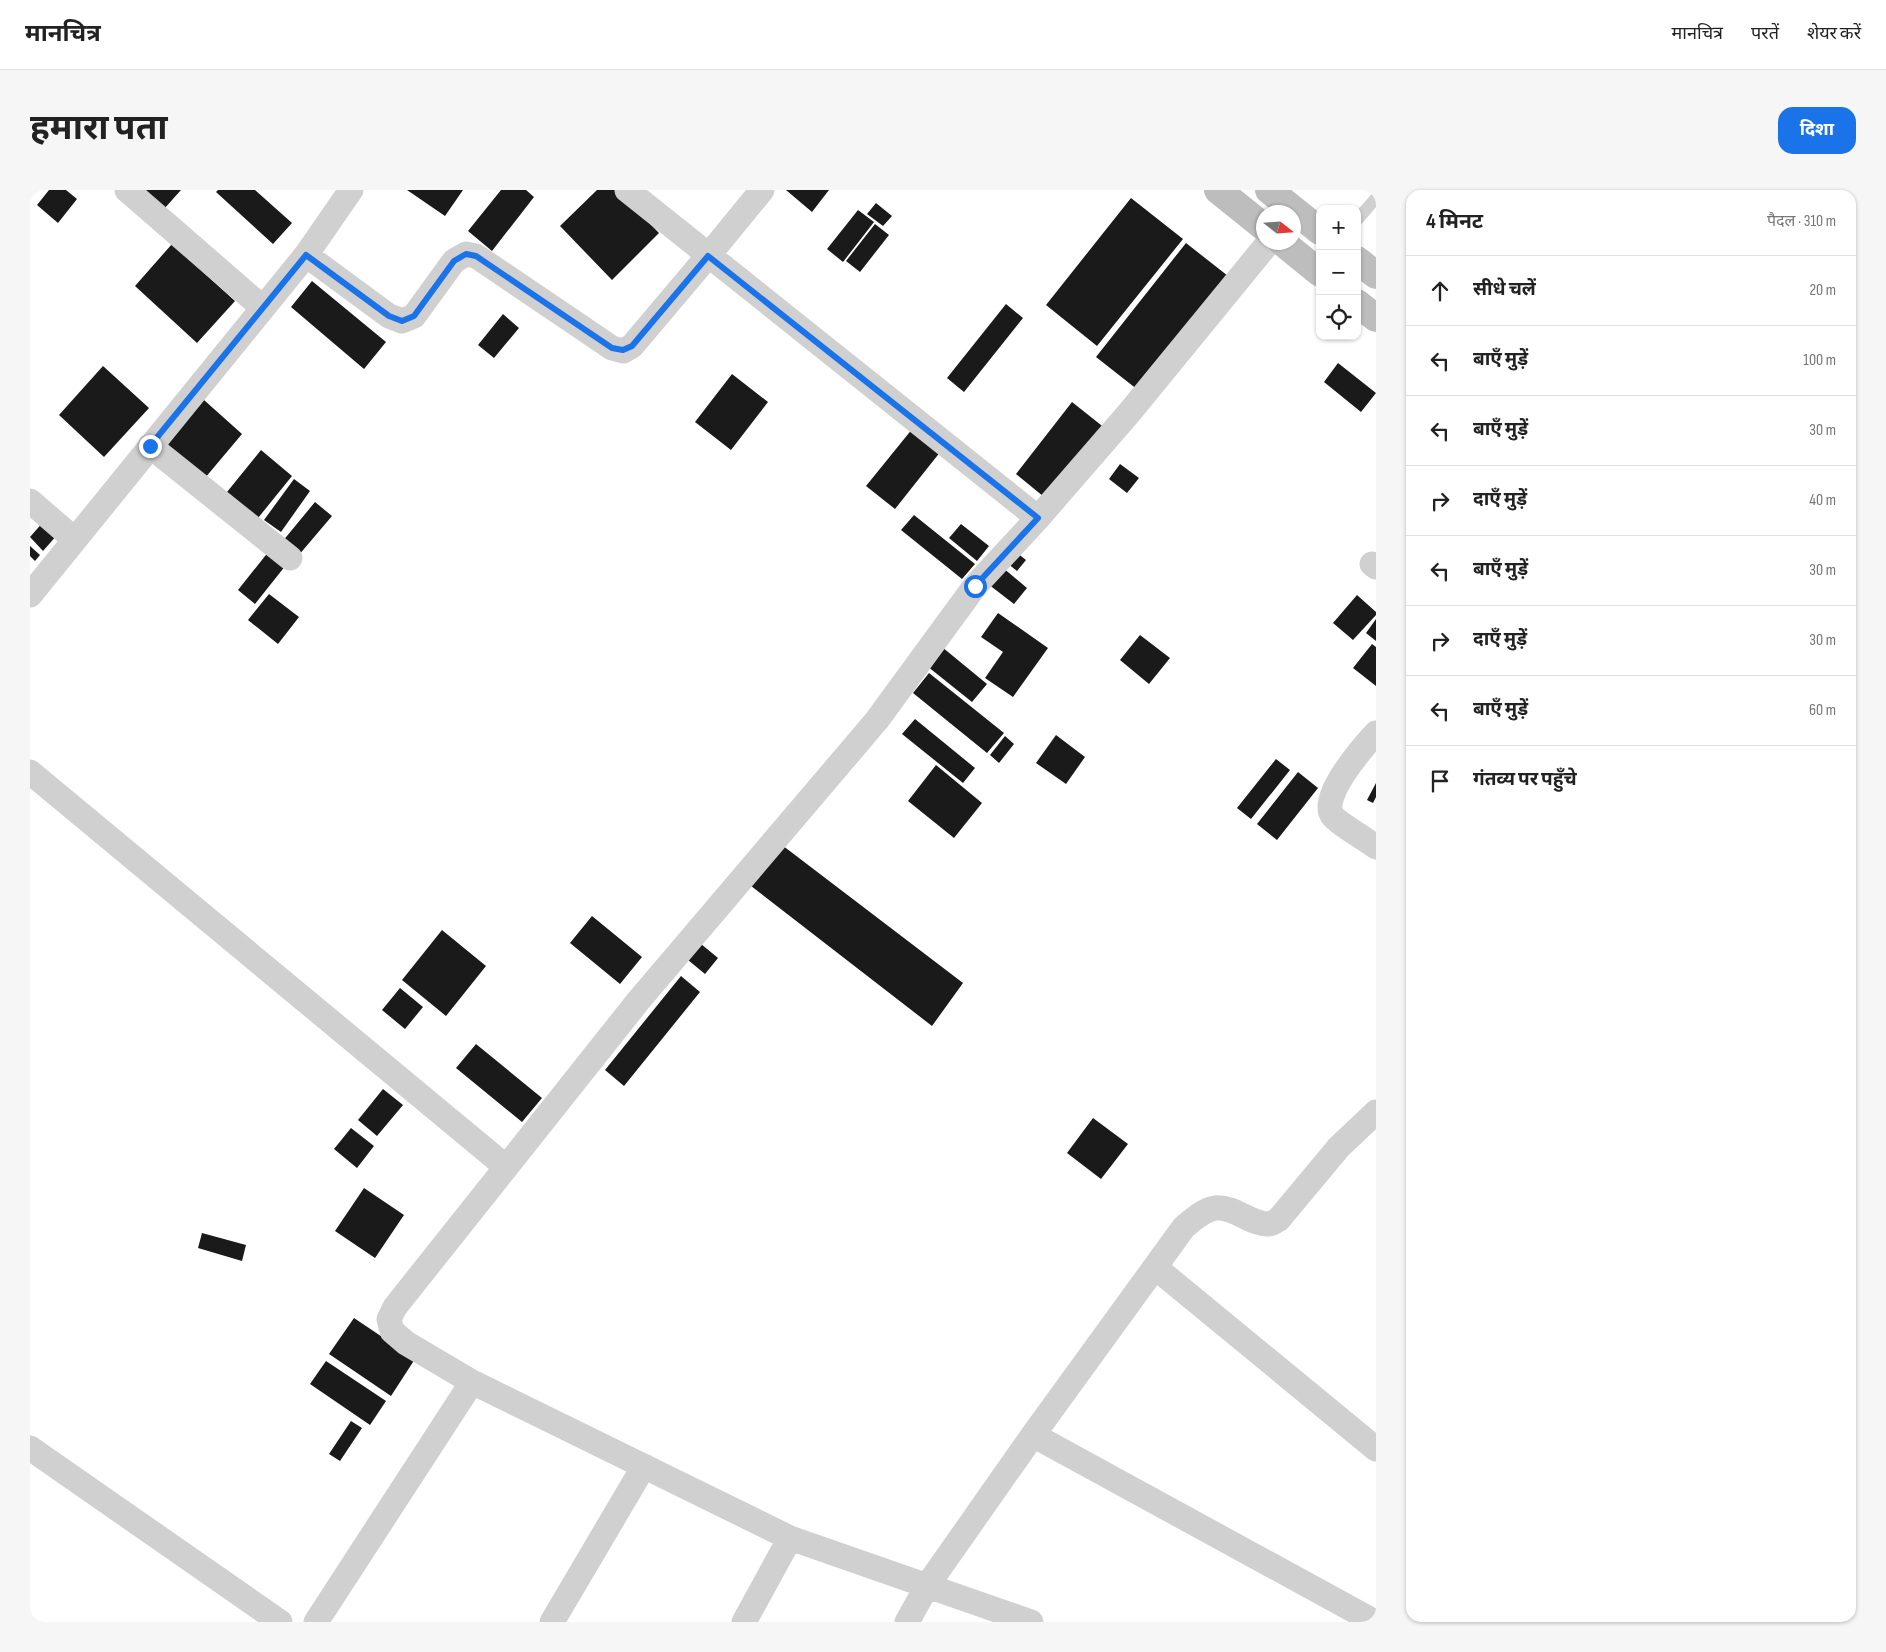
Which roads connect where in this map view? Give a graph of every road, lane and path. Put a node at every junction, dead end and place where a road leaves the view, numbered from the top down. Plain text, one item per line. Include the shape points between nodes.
1 (127, 190) edge
2 (351, 190) edge
3 (627, 190) edge
4 (762, 190) edge
5 (1218, 190) edge
6 (1269, 190) edge
7 (1376, 198) edge
8 (1286, 205) edge
9 (1361, 215) edge
10 (1301, 217) edge
11 (1256, 221) edge
12 (1316, 228) edge
13 (1262, 250) edge
14 (1292, 250) edge
15 (306, 255) junction
16 (708, 256) junction
17 (1361, 263) edge
18 (1316, 270) edge
19 (1376, 275) edge
20 (1361, 306) edge
21 (263, 308) junction
22 (1376, 318) edge
23 (150, 446) junction
24 (30, 501) edge
25 (1038, 518) junction
26 (74, 539) junction
27 (290, 558) dead end
28 (30, 595) edge
29 (1376, 733) edge
30 (30, 772) edge
31 (1376, 846) edge
32 (1376, 1112) edge
33 (506, 1167) junction
34 (1156, 1268) junction
35 (472, 1382) junction
36 (1033, 1435) junction
37 (30, 1448) edge
38 (1376, 1449) edge
39 (644, 1466) junction
40 (790, 1538) junction
41 (927, 1586) junction
42 (280, 1622) edge
43 (316, 1622) edge
44 (552, 1622) edge
45 (744, 1622) edge
46 (908, 1622) edge
47 (1031, 1622) edge
48 (1375, 1622) edge

1 - 21 street
2 - 15 street
3 - 16 street
4 - 16 street
5 - 11 main road
6 - 8 main road
7 - 9 lane
10 - 12 main road
13 - 25 street
14 - 18 main road
15 - 16 street via 389,316 402,321 414,316 454,261 466,254 476,256 612,348 623,350 632,346
15 - 21 street
16 - 25 street
17 - 19 main road
20 - 22 main road
21 - 23 street
23 - 26 street
23 - 27 street
24 - 26 street
25 - 33 street via 975,586 877,720 639,1000
26 - 28 street
29 - 31 street via 1357,754 1332,794 1329,805 1332,816
30 - 33 street
32 - 34 street via 1339,1147 1279,1219 1269,1224 1214,1208 1184,1227
33 - 35 street via 395,1307 389,1319 392,1330 406,1342
34 - 36 street
34 - 38 street
35 - 39 street
35 - 43 street
36 - 41 street
36 - 48 street
37 - 42 street
39 - 40 street
39 - 44 street
40 - 41 street
40 - 45 street
41 - 46 street
41 - 47 street

